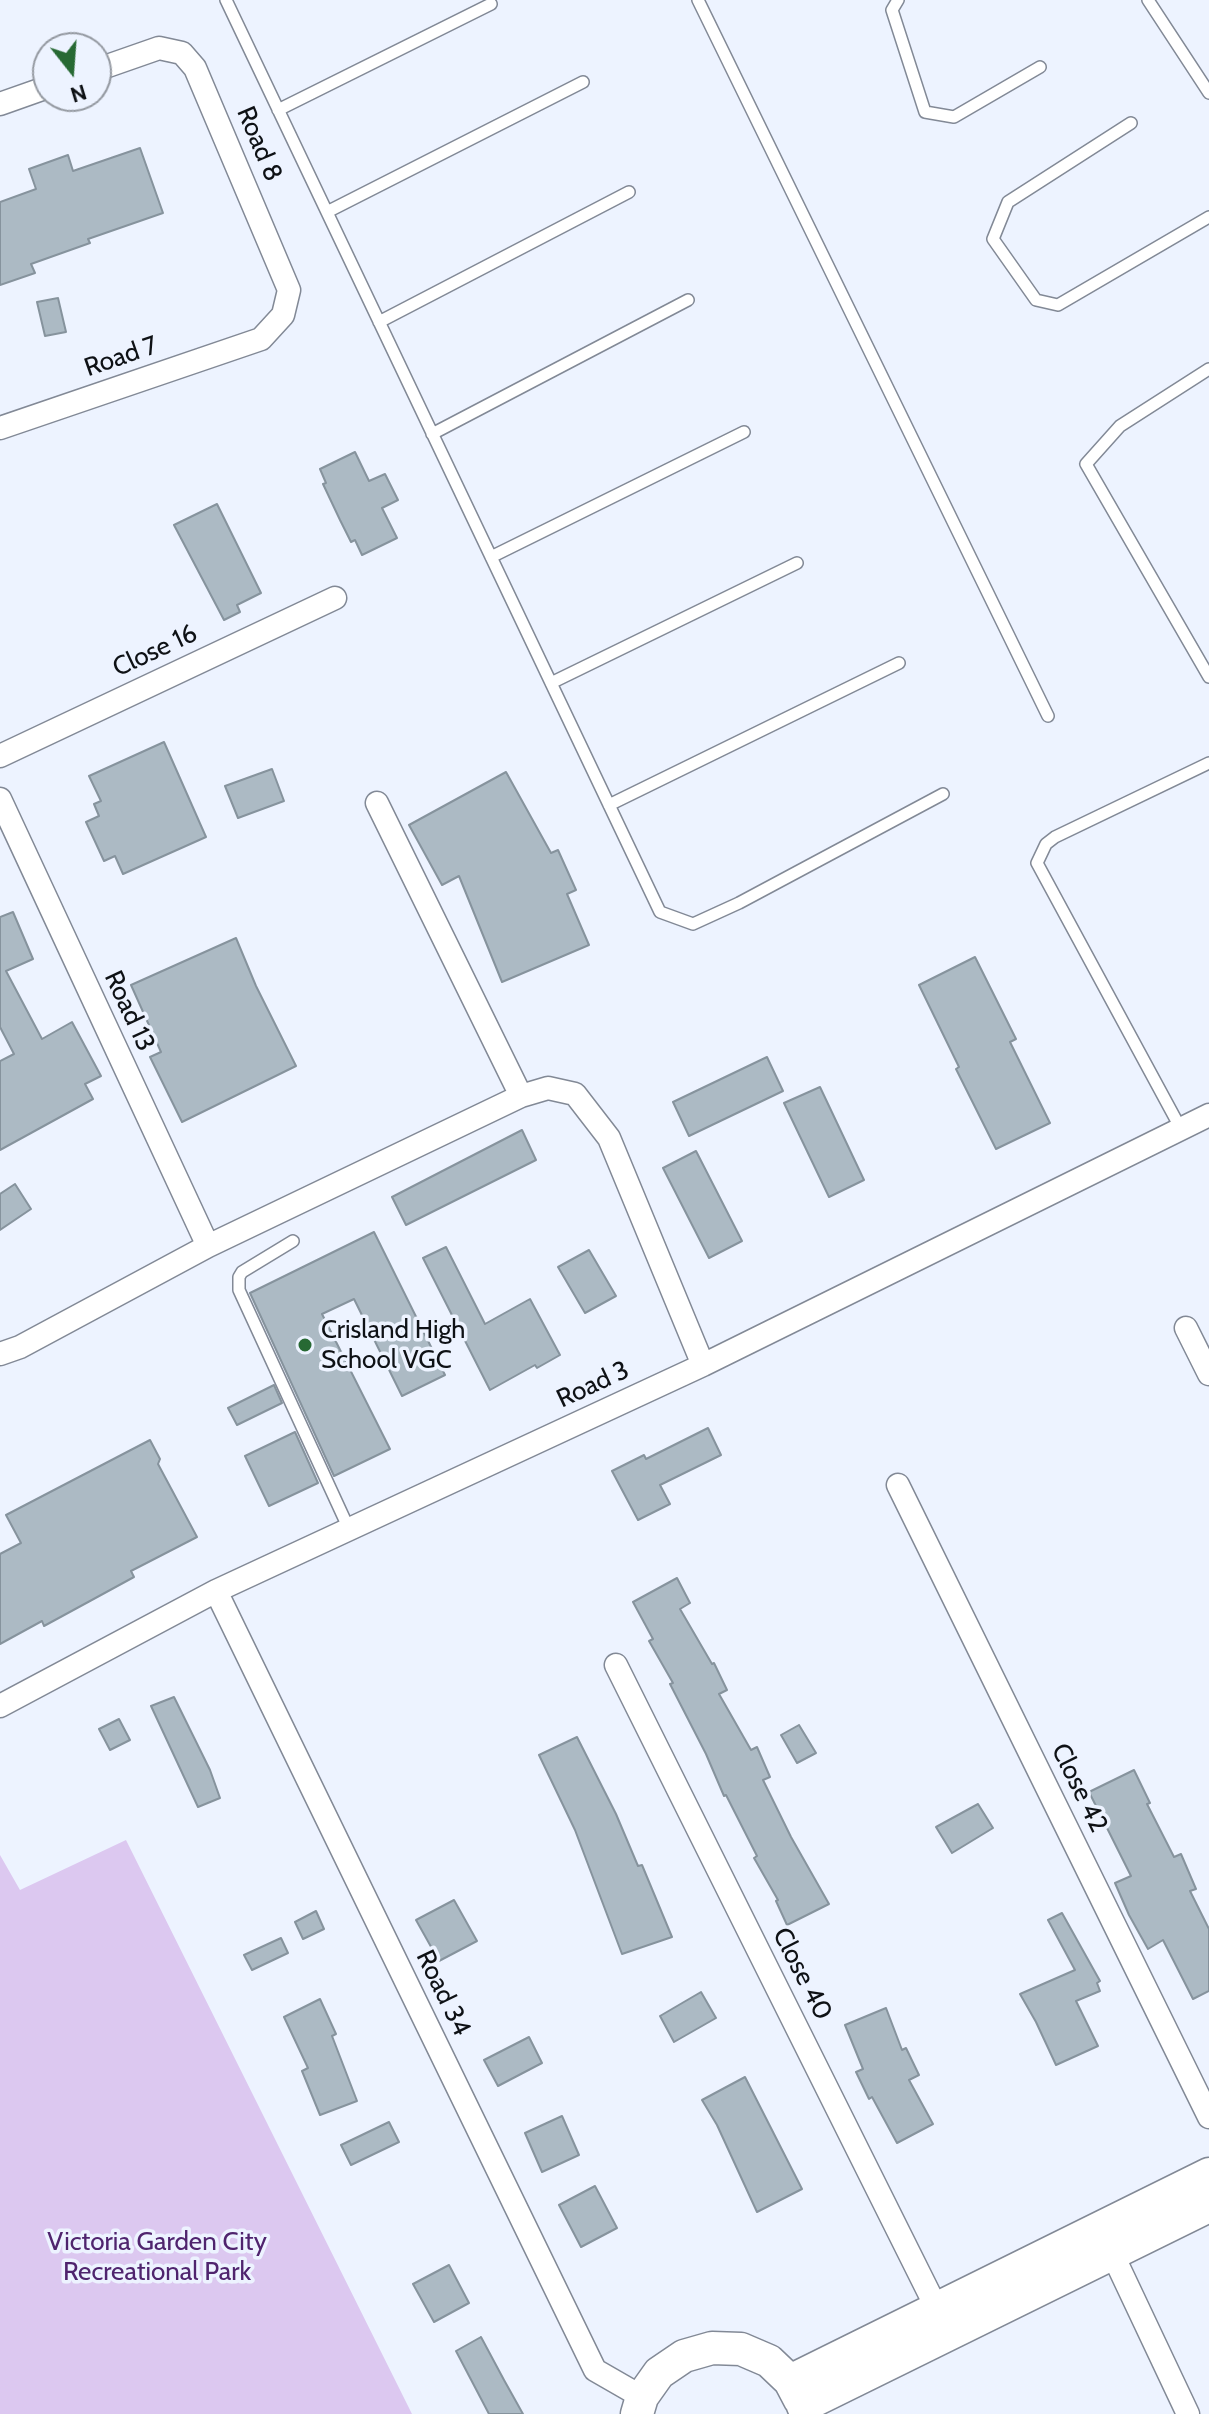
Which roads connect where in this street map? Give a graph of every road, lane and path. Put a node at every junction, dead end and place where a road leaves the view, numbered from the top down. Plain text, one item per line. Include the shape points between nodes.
1 (226, 0) edge
2 (698, 0) edge
3 (898, 0) edge
4 (1148, 0) edge
5 (491, 4) dead end
6 (112, 64) edge
7 (1040, 67) dead end
8 (583, 82) dead end
9 (32, 93) edge
10 (1209, 93) edge
11 (0, 104) edge
12 (278, 110) junction
13 (1131, 123) dead end
14 (629, 192) dead end
15 (327, 212) junction
16 (1209, 217) edge
17 (688, 300) dead end
18 (379, 322) junction
19 (261, 339) joint
20 (1209, 369) edge
21 (0, 428) edge
22 (744, 432) dead end
23 (432, 434) junction
24 (491, 557) junction
25 (797, 563) dead end
26 (335, 598) dead end
27 (899, 663) dead end
28 (1209, 677) edge
29 (551, 683) junction
30 (1048, 716) dead end
31 (0, 756) edge
32 (1209, 763) edge
33 (943, 794) dead end
34 (0, 799) edge
35 (377, 803) dead end
36 (609, 805) junction
37 (521, 1096) junction
38 (1209, 1115) edge
39 (1181, 1129) junction
40 (293, 1241) dead end
41 (208, 1246) junction
42 (1186, 1328) dead end
43 (0, 1354) edge
44 (703, 1365) junction
45 (1209, 1374) edge
46 (898, 1485) dead end
47 (349, 1529) junction
48 (216, 1591) junction
49 (616, 1665) dead end
50 (0, 1706) edge
51 (1209, 2117) edge
52 (1209, 2174) edge
53 (1209, 2206) edge
54 (1112, 2253) junction
55 (937, 2309) junction
56 (799, 2400) edge
57 (640, 2405) edge
58 (1188, 2414) edge

1 - 12 lane
2 - 30 lane
3 - 7 lane via 892,10 925,112 954,117
4 - 10 lane
5 - 12 lane
6 - 19 street, Road 8 via 159,48 182,53 195,68 289,290 283,315
8 - 15 lane
9 - 11 street
12 - 15 lane
13 - 16 lane via 1008,202 993,239 1036,300 1058,305
14 - 18 lane
15 - 18 lane
17 - 23 lane
18 - 23 lane
19 - 21 street, Road 7
20 - 28 lane via 1120,426 1086,464
22 - 24 lane
23 - 24 lane
24 - 29 lane
25 - 29 lane
26 - 31 street, Close 16
27 - 36 lane
29 - 36 lane
32 - 39 lane via 1055,837 1037,863
33 - 36 lane via 693,924 660,912
34 - 41 street, Road 13
35 - 37 street
37 - 41 street
37 - 44 street via 548,1088 575,1094 609,1138
38 - 39 street, Road 3
39 - 44 street, Road 3
40 - 47 lane via 242,1272 238,1284
41 - 43 street
42 - 45 street
44 - 47 street, Road 3
46 - 51 street, Close 42
47 - 48 street, Road 3
48 - 50 street, Road 3
48 - 57 street, Road 34 via 595,2370
49 - 55 street, Close 40
52 - 55 street
53 - 54 street
54 - 56 street
54 - 58 street
55 - 56 street
56 - 57 street via 769,2361 741,2349 712,2348 684,2356 659,2373

